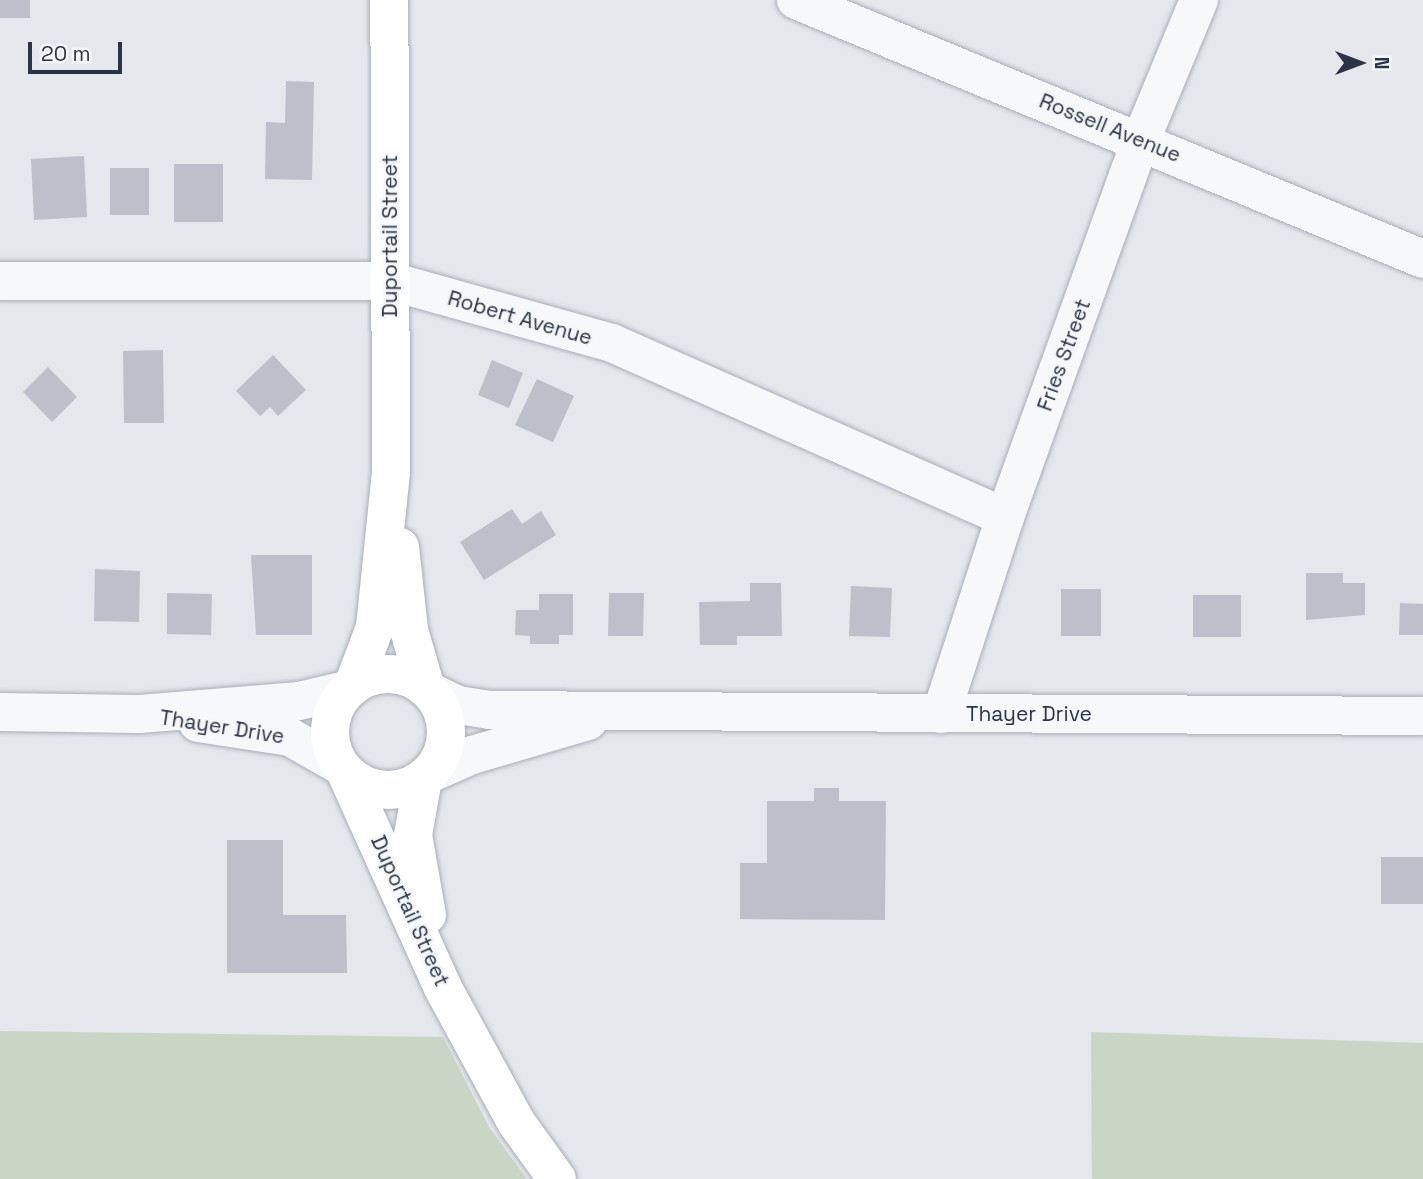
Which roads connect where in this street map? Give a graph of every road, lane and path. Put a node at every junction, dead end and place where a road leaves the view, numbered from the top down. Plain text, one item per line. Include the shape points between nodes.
1 (389, 0) edge
2 (796, 0) edge
3 (1199, 0) edge
4 (1141, 140) junction
5 (1423, 259) edge
6 (0, 281) edge
7 (390, 281) junction
8 (391, 472) junction
9 (1005, 517) junction
10 (350, 686) junction
11 (428, 689) junction
12 (0, 712) edge
13 (635, 712) junction
14 (140, 714) junction
15 (941, 714) junction
16 (1423, 716) edge
17 (342, 769) junction
18 (427, 776) junction
19 (476, 1048) junction
20 (557, 1179) edge

1 - 7 main road, Duportail Street
2 - 4 street, Rossell Avenue
3 - 4 street, Fries Street
4 - 5 street, Rossell Avenue
4 - 9 street, Fries Street
6 - 7 street, Robert Avenue
7 - 8 main road, Duportail Street
7 - 9 street, Robert Avenue via 612,343
8 - 10 main road, Duportail Street via 375,627
8 - 11 main road, Duportail Street via 406,612
9 - 15 street, Fries Street
10 - 11 main road via 379,673 399,674
10 - 14 street, Thayer Drive via 299,701
10 - 17 main road via 334,708 330,727 331,747
11 - 13 street, Thayer Drive via 474,708 578,707
11 - 18 main road via 447,727 444,746
12 - 14 street, Thayer Drive
13 - 15 street, Thayer Drive
13 - 18 street, Thayer Drive via 498,746
14 - 17 street, Thayer Drive via 290,737
15 - 16 street, Thayer Drive
17 - 18 main road via 371,788 389,790
17 - 19 main road, Duportail Street via 424,951
18 - 19 main road, Duportail Street via 413,818 416,864 439,956
19 - 20 main road, Duportail Street via 516,1122

